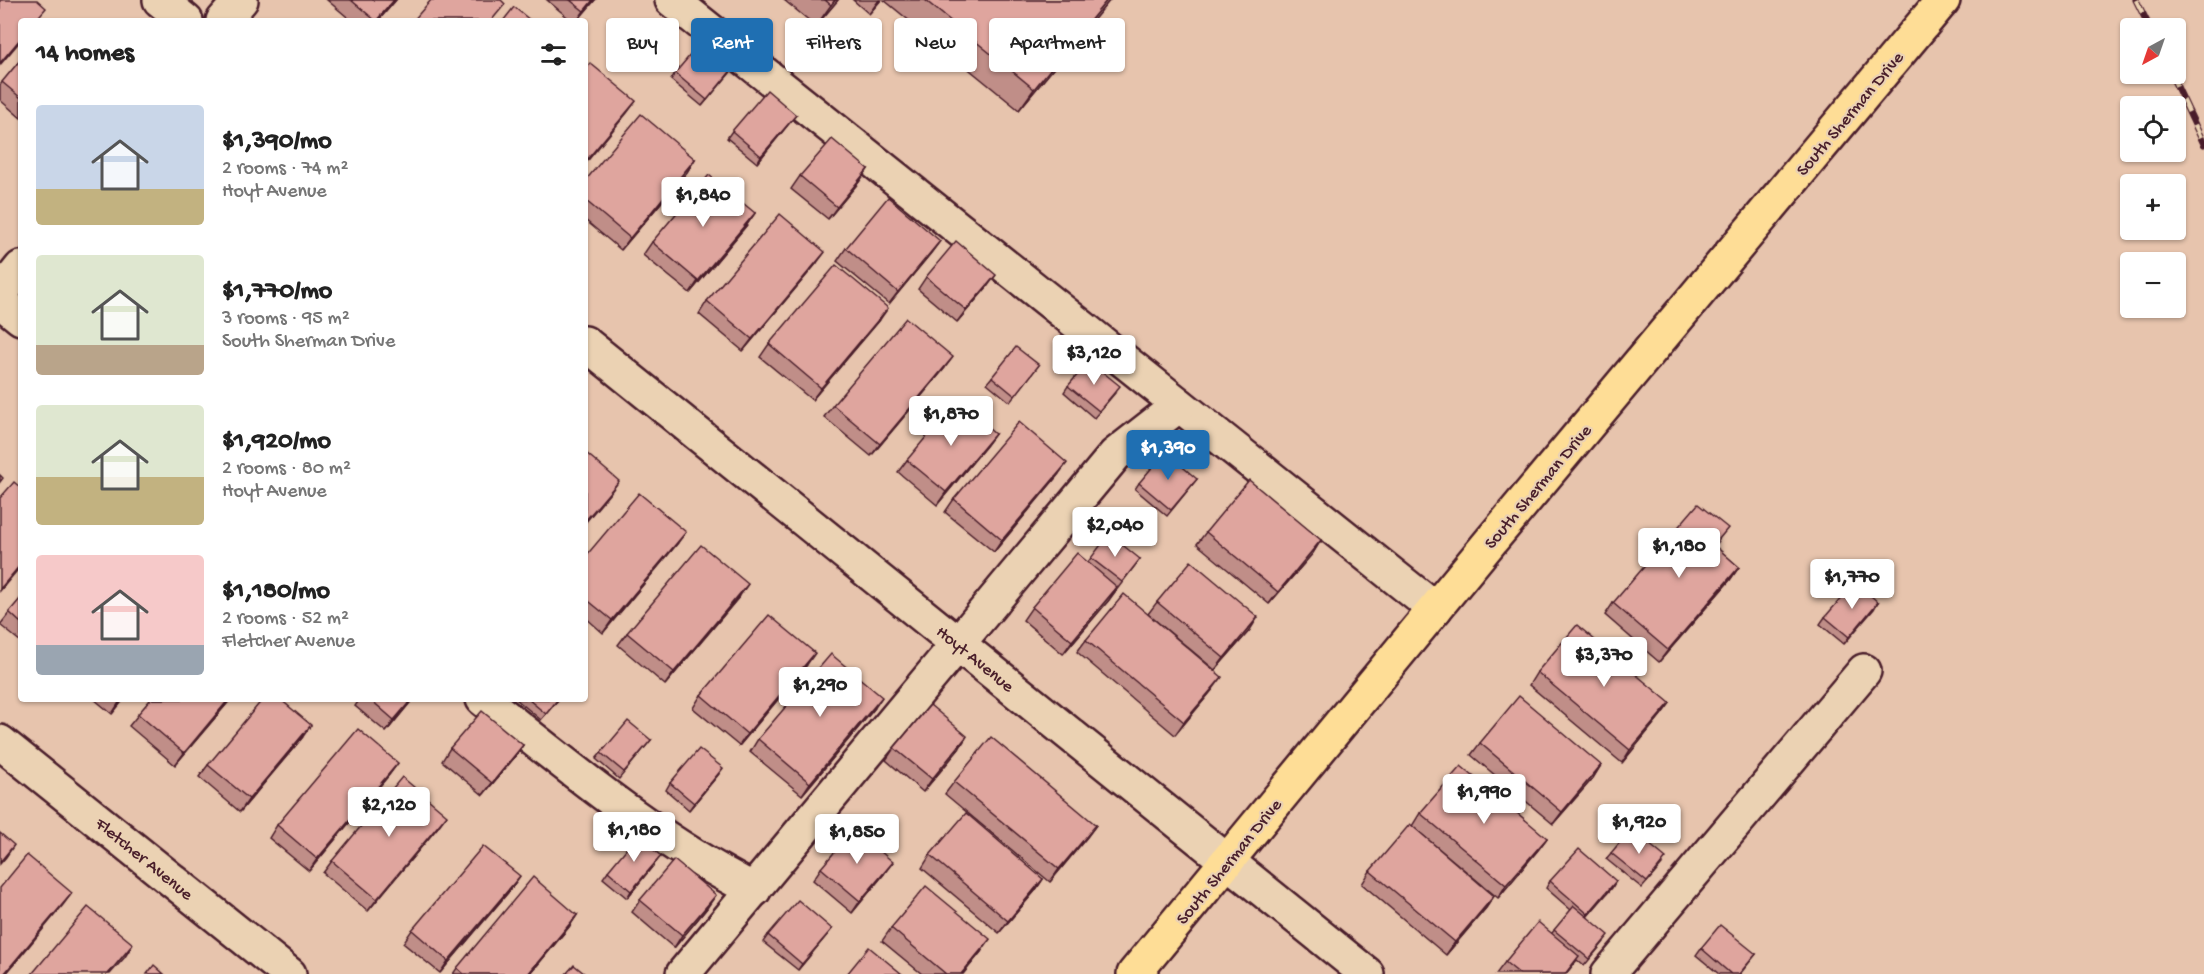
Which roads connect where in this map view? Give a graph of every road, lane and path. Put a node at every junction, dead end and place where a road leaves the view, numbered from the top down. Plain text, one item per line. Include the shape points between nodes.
1 (160, 0) edge
2 (241, 0) edge
3 (672, 0) edge
4 (1943, 0) edge
5 (182, 18) edge
6 (226, 18) edge
7 (18, 272) edge
8 (0, 294) edge
9 (0, 301) edge
10 (18, 316) edge
11 (588, 345) edge
12 (1179, 405) junction
13 (1435, 609) junction
14 (959, 644) junction
15 (1864, 670) dead end
16 (487, 702) edge
17 (0, 742) edge
18 (1227, 861) junction
19 (754, 890) junction
20 (289, 974) edge
21 (683, 974) edge
22 (1134, 974) edge
23 (1367, 974) edge
24 (1608, 974) edge

1 - 5 street
2 - 6 street
3 - 12 street
4 - 13 main road, South Sherman Drive
7 - 8 street
9 - 10 street
11 - 14 street, Hoyt Avenue
12 - 13 street
12 - 14 street via 1115,455
13 - 18 main road, South Sherman Drive
14 - 18 street, Hoyt Avenue
14 - 19 street
15 - 24 street
16 - 19 street via 602,794 704,864
17 - 20 street, Fletcher Avenue
18 - 22 main road, South Sherman Drive
18 - 23 street, Hoyt Avenue
19 - 21 street

